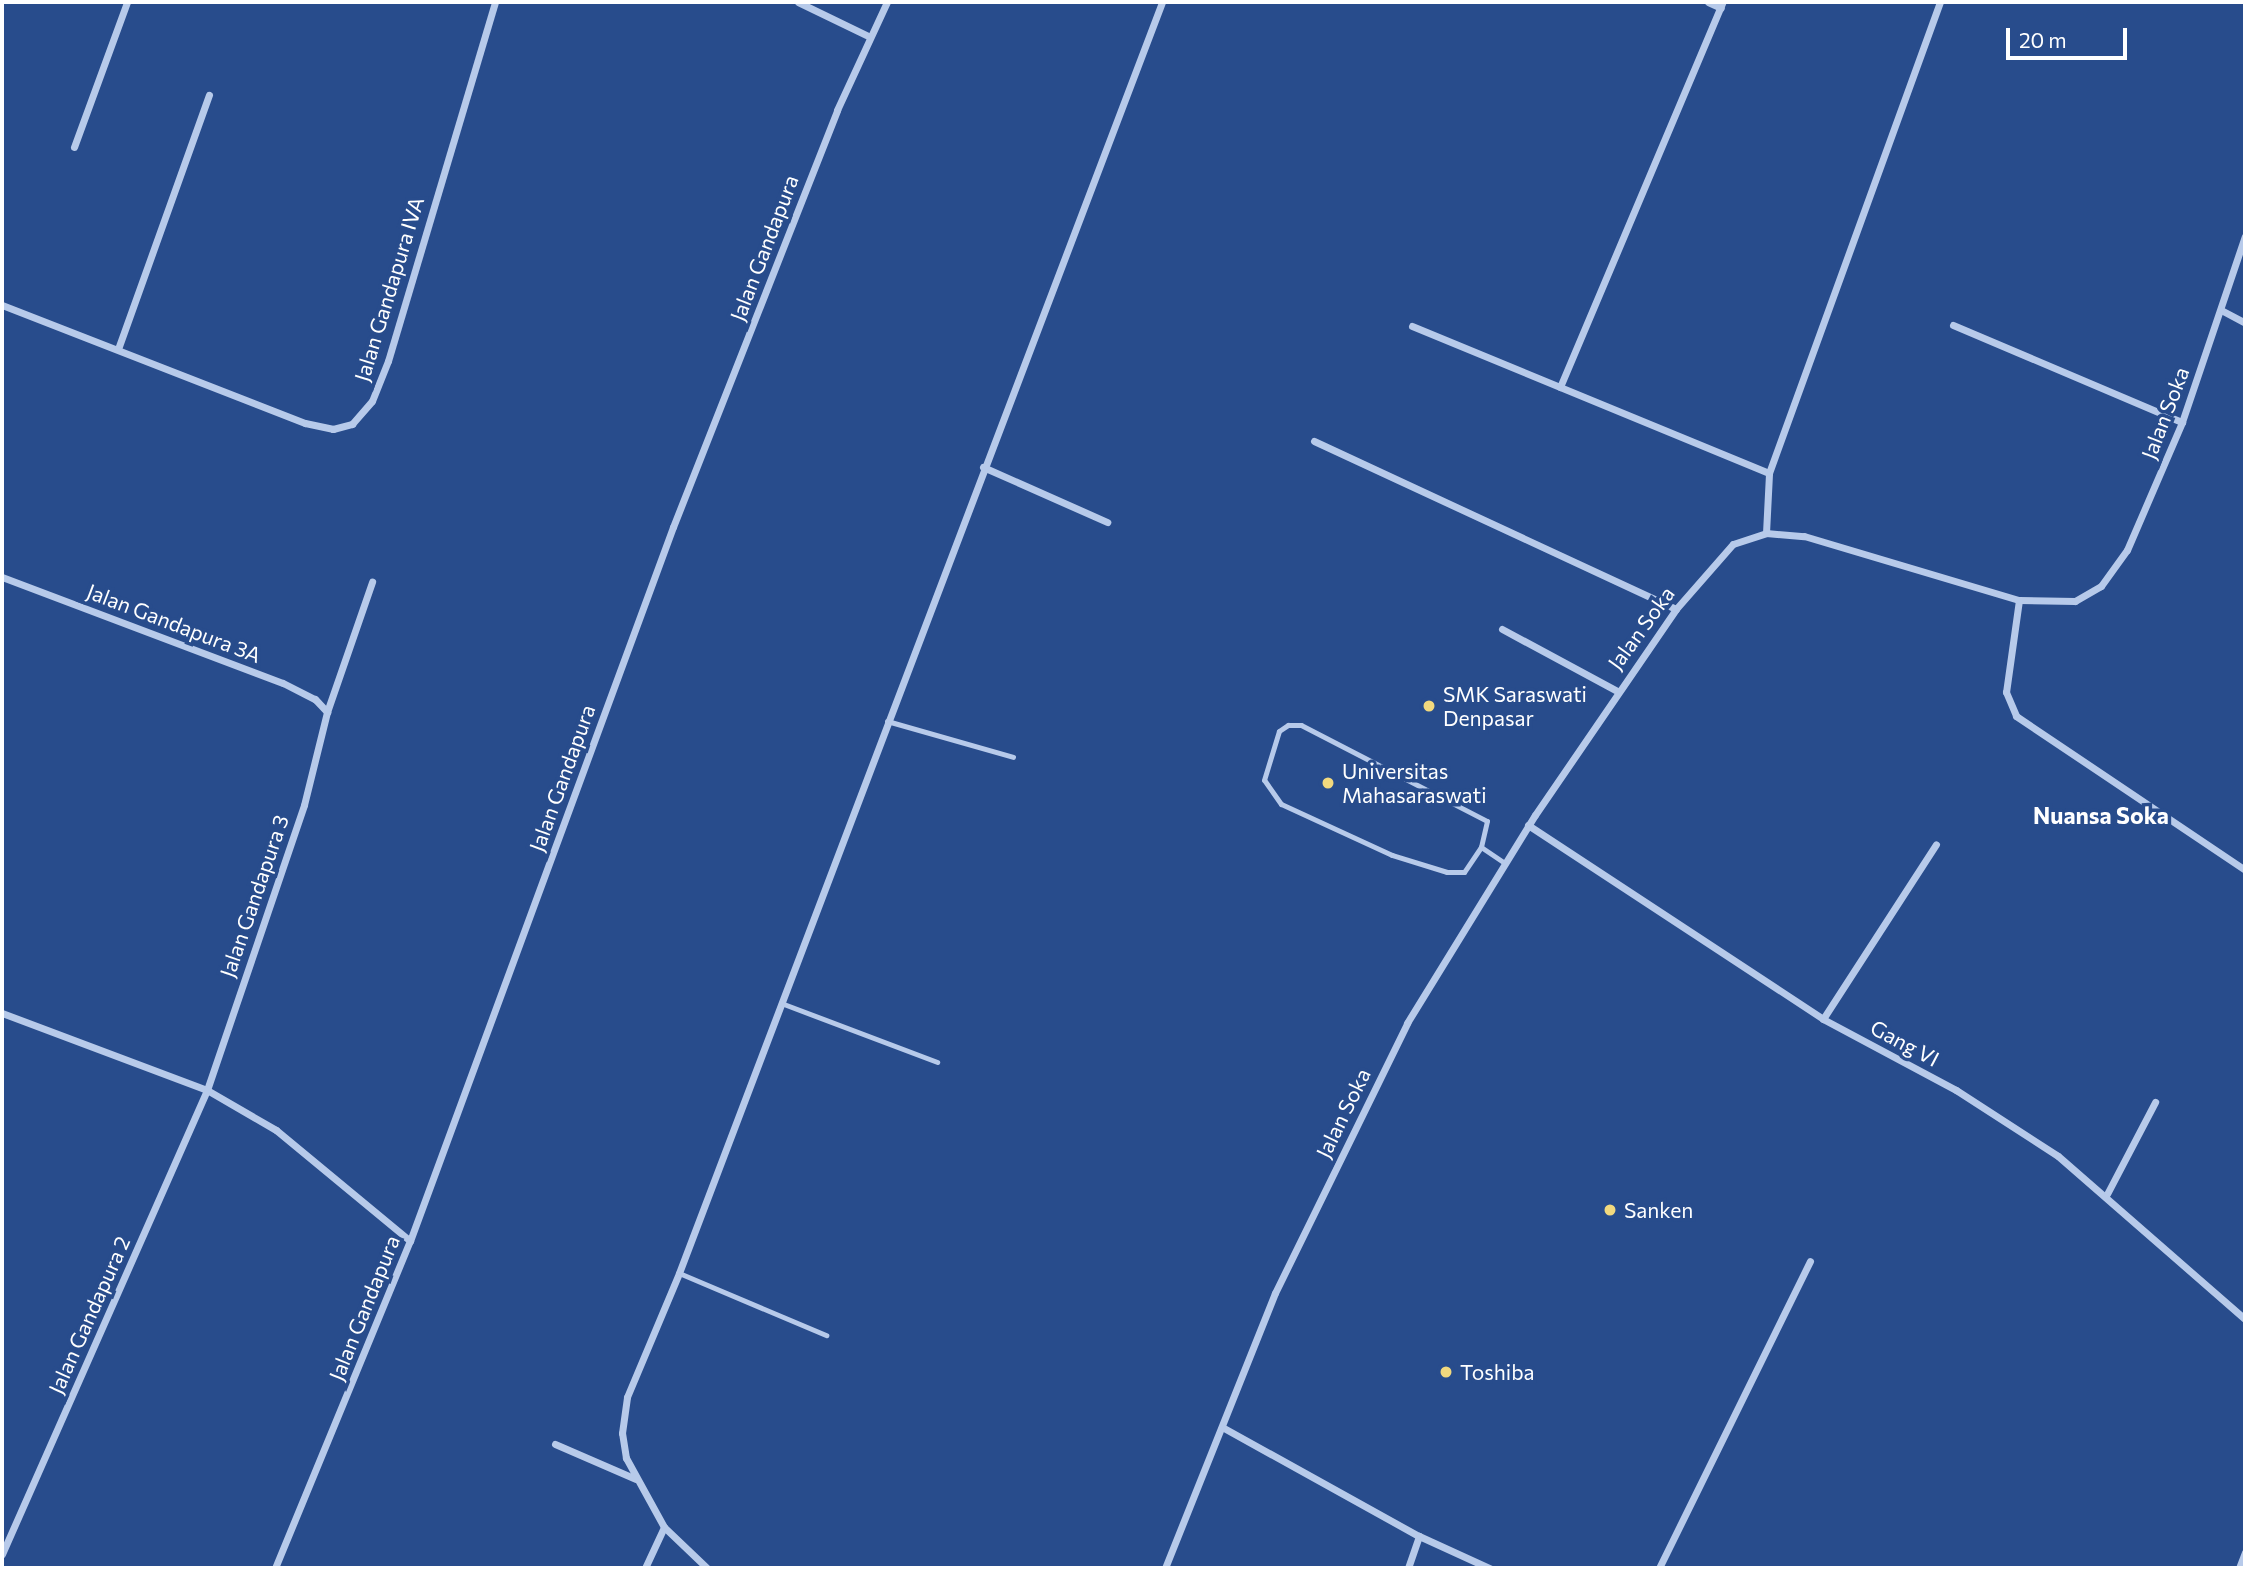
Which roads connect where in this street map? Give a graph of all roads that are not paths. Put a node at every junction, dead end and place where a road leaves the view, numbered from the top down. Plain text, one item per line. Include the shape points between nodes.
1 (127, 2) edge
2 (495, 2) edge
3 (798, 2) edge
4 (887, 2) edge
5 (1162, 2) edge
6 (1708, 2) edge
7 (1940, 2) edge
8 (1722, 5) edge
9 (870, 37) junction
10 (209, 94) dead end
11 (74, 147) dead end
12 (2245, 236) edge
13 (2, 305) edge
14 (2221, 310) junction
15 (2245, 323) edge
16 (1953, 325) dead end
17 (1412, 326) dead end
18 (117, 349) junction
19 (1560, 387) junction
20 (2182, 422) junction
21 (1314, 441) dead end
22 (983, 467) junction
23 (1769, 473) junction
24 (1107, 522) dead end
25 (1766, 533) junction
26 (2, 577) edge
27 (372, 582) dead end
28 (2019, 600) junction
29 (1676, 609) junction
30 (1502, 629) dead end
31 (1617, 691) junction
32 (327, 712) junction
33 (887, 720) junction
34 (1013, 757) dead end
35 (1528, 825) junction
36 (1936, 844) dead end
37 (1481, 846) junction
38 (1505, 863) junction
39 (2245, 870) edge
40 (781, 1003) junction
41 (2, 1013) edge
42 (1823, 1019) junction
43 (937, 1062) dead end
44 (207, 1090) junction
45 (2155, 1102) dead end
46 (2107, 1194) junction
47 (410, 1241) junction
48 (1810, 1261) dead end
49 (679, 1273) junction
50 (2245, 1319) edge
51 (826, 1335) dead end
52 (1222, 1427) junction
53 (555, 1444) dead end
54 (637, 1479) junction
55 (664, 1527) junction
56 (1419, 1536) junction
57 (2245, 1552) edge
58 (2, 1554) edge
59 (275, 1568) edge
60 (645, 1568) edge
61 (707, 1568) edge
62 (1165, 1568) edge
63 (1408, 1568) edge
64 (1489, 1568) edge
65 (1659, 1568) edge
66 (2239, 1568) edge

1 - 11 street
2 - 18 street, Jalan Gandapura IVA via 388,361 362,416 333,429 305,423
3 - 9 street
4 - 9 street, Jalan Gandapura
5 - 22 street
6 - 8 street
7 - 23 street
8 - 19 street
9 - 47 street, Jalan Gandapura via 673,527
10 - 18 street
12 - 14 street, Jalan Soka
13 - 18 street, Jalan Gandapura IVA
14 - 15 street
14 - 20 street, Jalan Soka
16 - 20 street
17 - 19 street
19 - 23 street
20 - 28 street, Jalan Soka via 2114,574 2075,601
21 - 29 street
22 - 24 street
22 - 33 street
23 - 25 street
25 - 28 street, Jalan Soka via 1804,536
25 - 29 street, Jalan Soka via 1732,544
26 - 32 street, Jalan Gandapura 3A via 283,683 314,699
27 - 32 street, Jalan Gandapura 3
28 - 39 street via 2006,692 2015,716
29 - 31 street, Jalan Soka
30 - 31 street
31 - 35 street, Jalan Soka
32 - 44 street, Jalan Gandapura 3 via 304,805
33 - 34 lane
33 - 40 street
35 - 38 street, Jalan Soka
35 - 42 street, Gang VI
36 - 42 street
37 - 37 lane via 1464,872 1457,874 1375,849 1281,804 1264,780 1279,731 1301,724 1481,817 1488,827
37 - 38 lane
38 - 52 street, Jalan Soka via 1407,1023 1275,1293
40 - 43 lane
40 - 49 street
41 - 44 street
42 - 46 street, Gang VI via 1956,1090 2058,1156
44 - 47 street via 276,1130
44 - 58 street, Jalan Gandapura 2
45 - 46 street
46 - 50 street, Gang VI
47 - 59 street, Jalan Gandapura
48 - 65 street
49 - 51 lane
49 - 54 street via 627,1397 622,1433 626,1458
52 - 56 street
52 - 62 street, Jalan Soka
53 - 54 street
54 - 55 street
55 - 60 street
55 - 61 street
56 - 63 street
56 - 64 street
57 - 66 street

